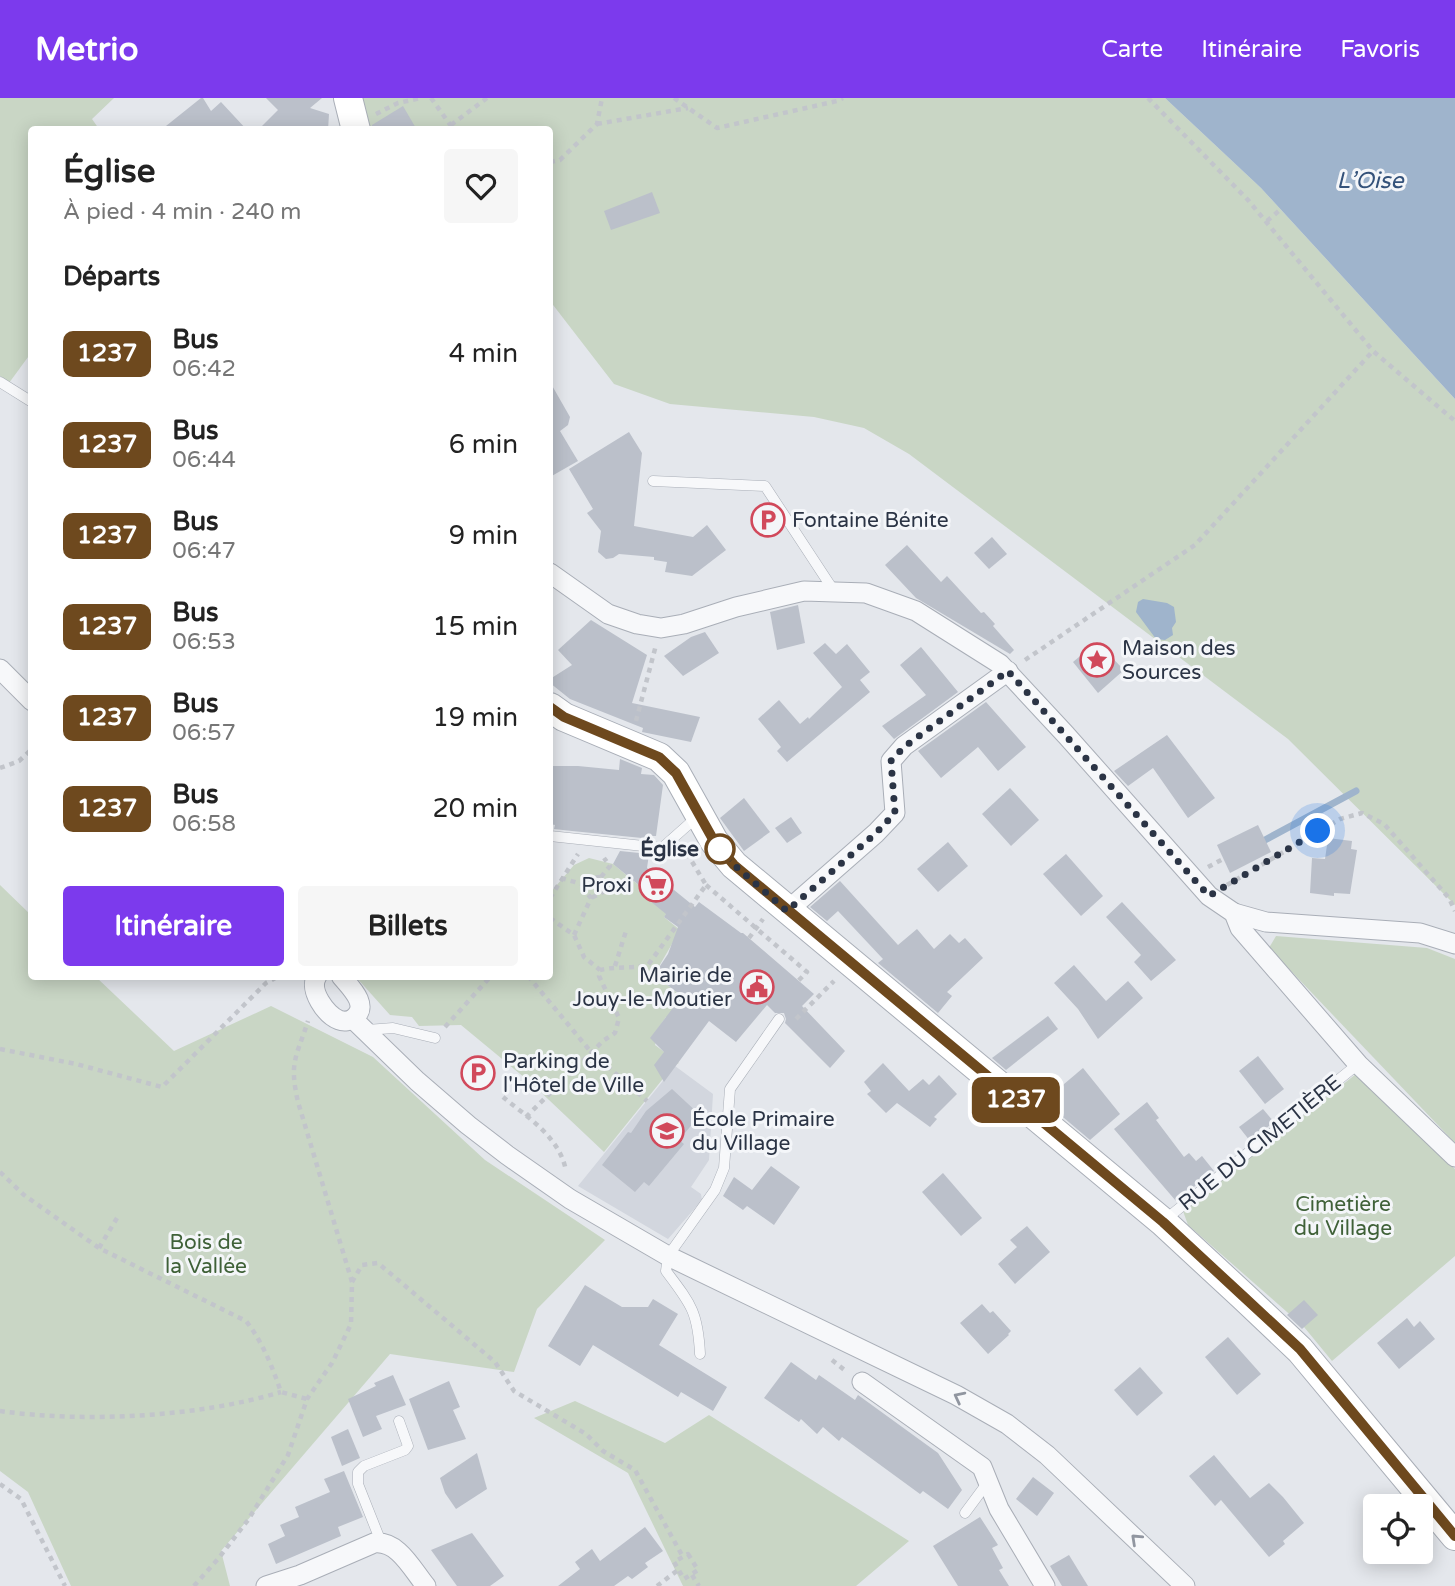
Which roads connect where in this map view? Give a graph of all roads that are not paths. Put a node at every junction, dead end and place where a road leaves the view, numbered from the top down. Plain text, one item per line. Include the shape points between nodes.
1 (348, 98) edge
2 (365, 122) edge
3 (0, 382) edge
4 (28, 400) edge
5 (653, 481) dead end
6 (553, 575) edge
7 (834, 591) junction
8 (0, 669) edge
9 (1008, 671) junction
10 (28, 697) edge
11 (553, 709) edge
12 (699, 816) junction
13 (553, 836) edge
14 (787, 911) junction
15 (1234, 913) junction
16 (1455, 944) edge
17 (344, 980) edge
18 (314, 983) edge
19 (779, 1019) road end
20 (358, 1025) junction
21 (435, 1038) road end
22 (1358, 1064) junction
23 (1455, 1157) edge
24 (1175, 1220) junction
25 (668, 1256) junction
26 (700, 1354) dead end
27 (862, 1382) dead end
28 (398, 1421) dead end
29 (988, 1481) junction
30 (965, 1513) dead end
31 (1455, 1536) edge
32 (381, 1542) junction
33 (266, 1586) edge
34 (426, 1586) edge
35 (1045, 1586) edge
36 (1185, 1586) edge

1 - 2 street
3 - 4 lane
5 - 7 lane via 765,485
6 - 7 street via 608,614 661,628 774,597
7 - 9 street via 866,593 916,611
8 - 10 street
9 - 14 street via 891,761 895,813
9 - 15 street via 1209,896
11 - 12 street via 659,757 676,773
12 - 13 lane via 662,848
12 - 14 street via 734,865
14 - 24 street
15 - 16 street via 1266,922 1420,933
15 - 22 street via 1240,928
17 - 20 street via 360,1002
18 - 20 street via 337,1020
19 - 25 lane via 730,1088 724,1168 715,1190
20 - 21 lane
20 - 25 street via 507,1156
22 - 23 street
22 - 24 lane, RUE DU CIMETIÈRE
24 - 31 street via 1300,1349
25 - 26 lane via 666,1271 698,1321
36 -> 25 street via 1047,1455 1007,1424
27 - 29 street via 982,1467
28 - 32 lane via 408,1446 405,1450 358,1472 358,1484
29 - 30 lane
29 - 35 street via 999,1509
32 - 33 street
32 - 34 street via 396,1549

